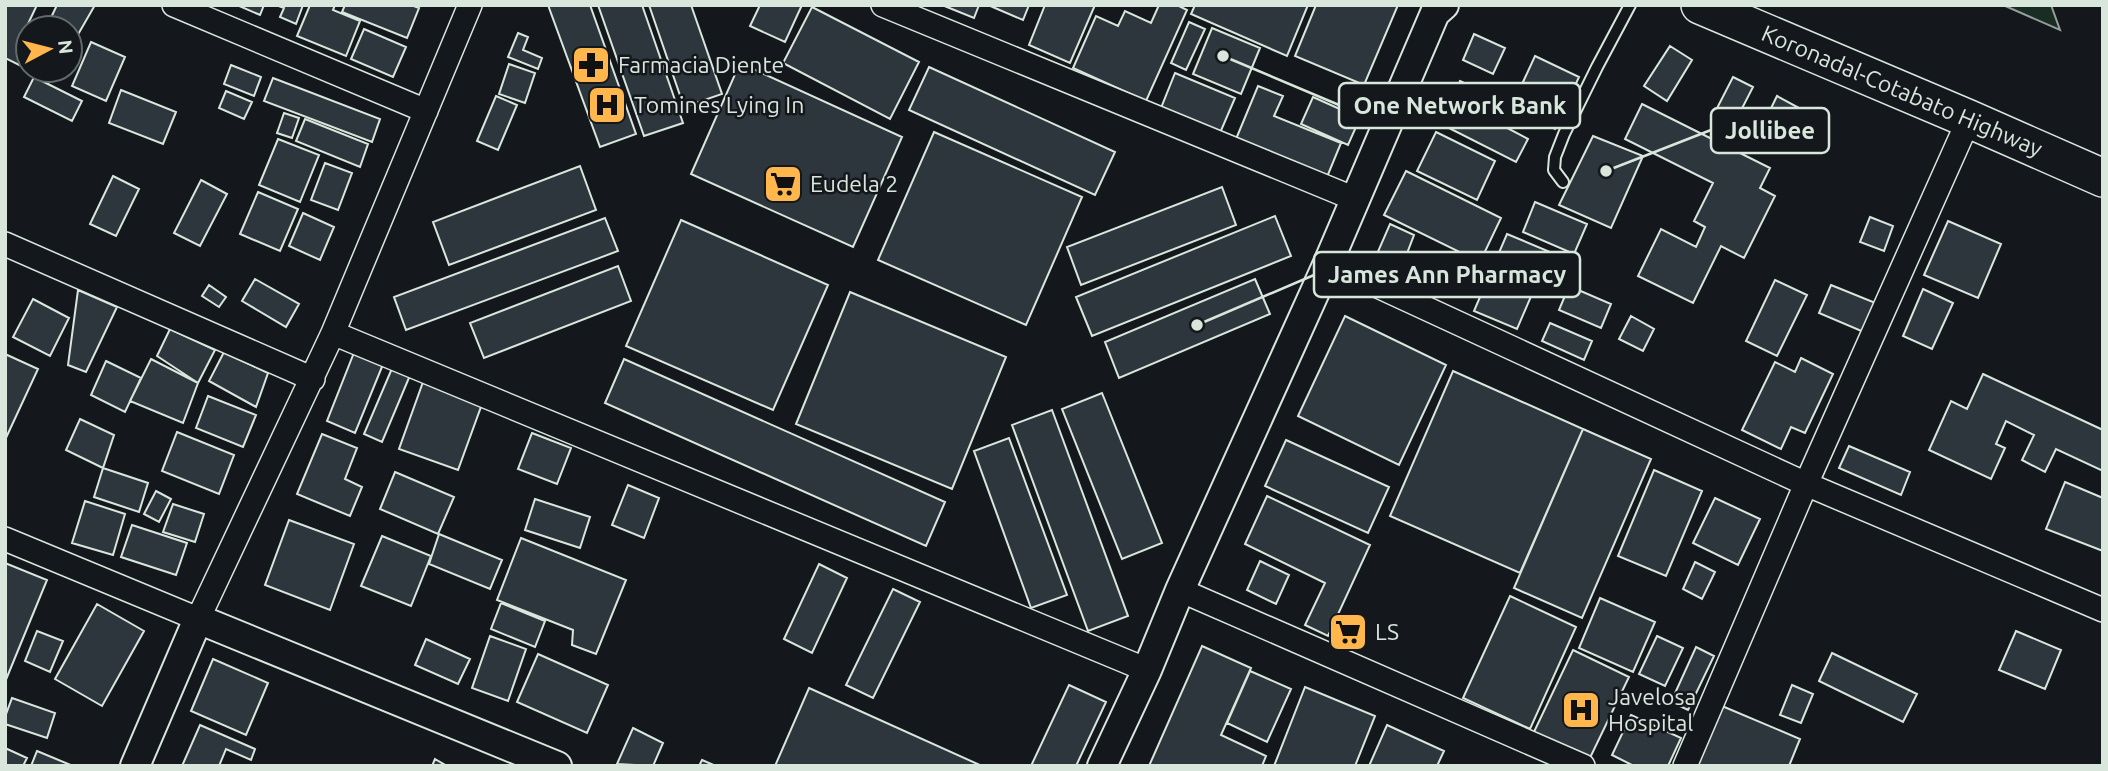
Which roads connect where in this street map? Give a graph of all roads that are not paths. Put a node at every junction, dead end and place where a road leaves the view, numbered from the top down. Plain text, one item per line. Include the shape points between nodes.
1 (174, 5) edge
2 (470, 5) edge
3 (883, 5) edge
4 (1630, 5) edge
5 (1700, 5) edge
6 (1437, 8) edge
7 (426, 111) junction
8 (1969, 119) junction
9 (2103, 178) edge
10 (1563, 182) dead end
11 (1355, 200) junction
12 (5, 244) edge
13 (1328, 263) junction
14 (333, 333) junction
15 (313, 379) junction
16 (1806, 484) junction
17 (5, 539) edge
18 (1180, 590) junction
19 (2103, 610) edge
20 (198, 619) junction
21 (1147, 670) junction
22 (135, 766) edge
23 (557, 766) edge
24 (1102, 766) edge
25 (1583, 766) edge
26 (1685, 766) edge

1 - 7 street
2 - 7 street
3 - 11 street
4 - 10 lane via 1555,157 1555,170
5 - 8 highway, Koronadal-Cotabato Highway
6 - 11 street
7 - 14 street
8 - 9 highway, Koronadal-Cotabato Highway
8 - 16 street
11 - 13 street
12 - 15 street
13 - 16 street
13 - 18 street
14 - 15 street
14 - 21 street
15 - 20 street
16 - 19 street
16 - 26 street
17 - 20 street
18 - 21 street
18 - 25 street
20 - 22 street
20 - 23 street
21 - 24 street

